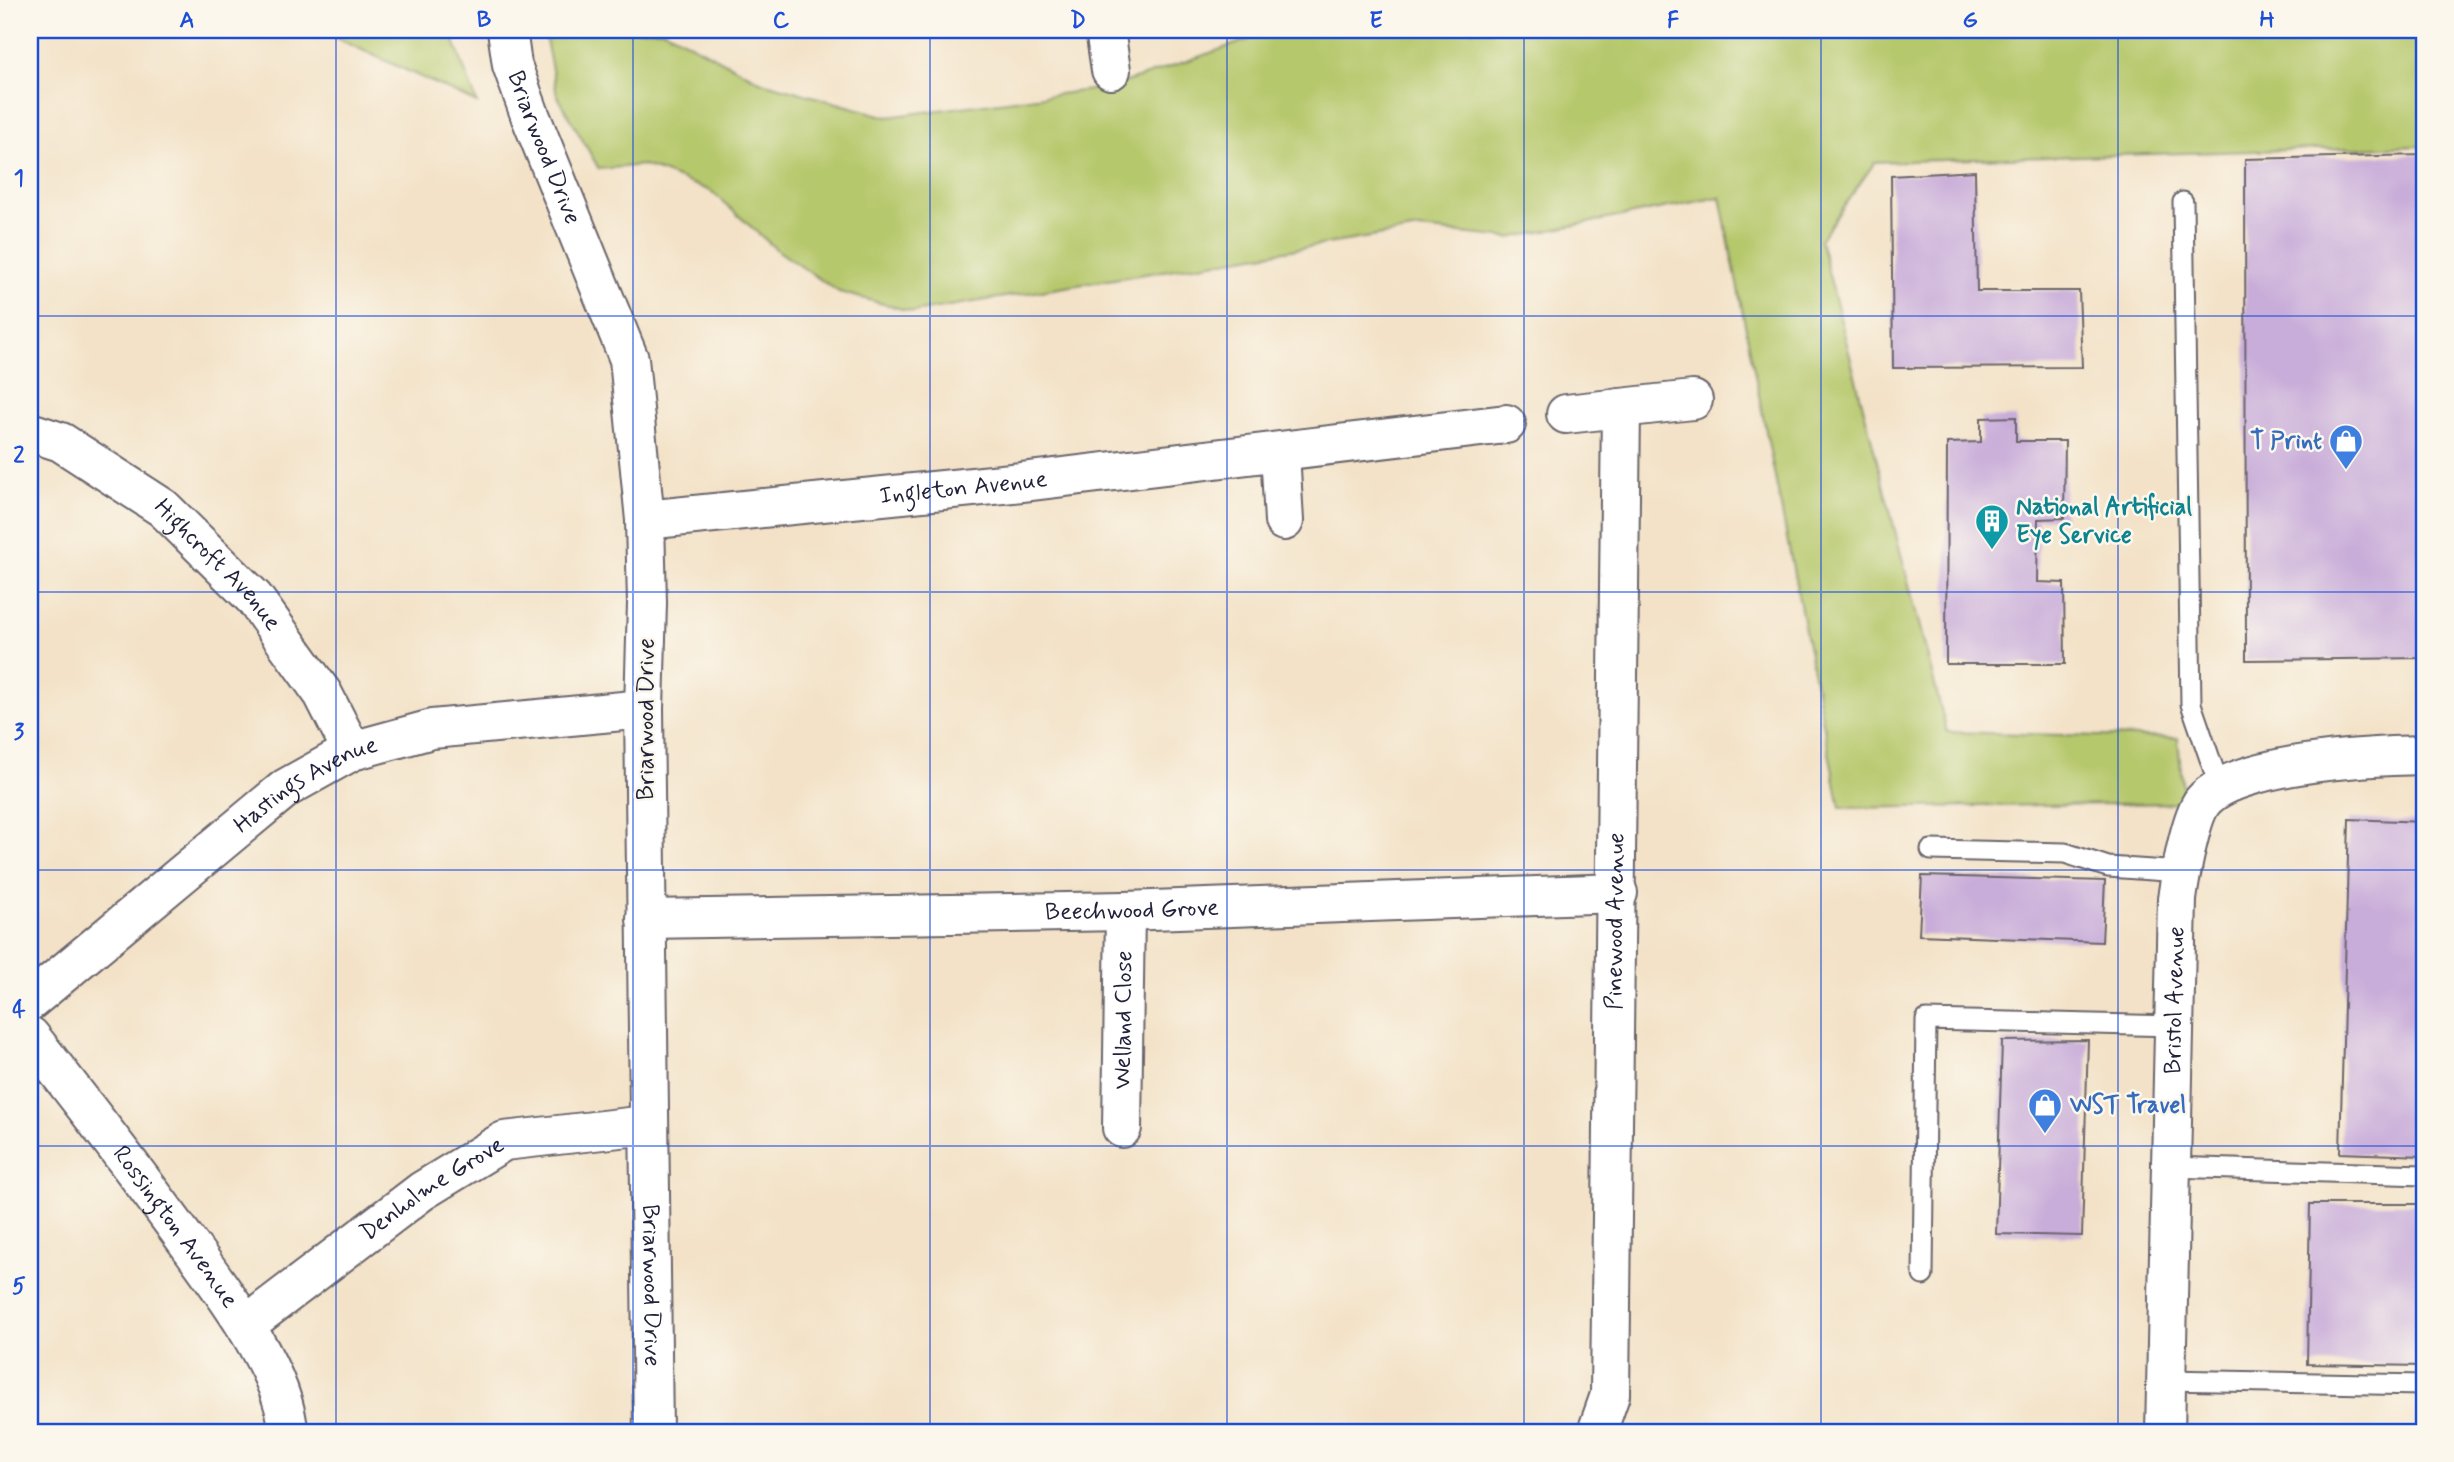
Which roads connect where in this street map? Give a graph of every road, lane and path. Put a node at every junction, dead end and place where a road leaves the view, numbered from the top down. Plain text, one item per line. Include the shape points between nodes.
1 (507, 30) edge
2 (1105, 30) edge
3 (1111, 69) dead end
4 (2183, 202) dead end
5 (1693, 400) dead end
6 (1620, 408) junction
7 (1566, 414) dead end
8 (1506, 424) dead end
9 (30, 432) edge
10 (1280, 452) junction
11 (645, 520) junction
12 (1284, 521) dead end
13 (644, 709) junction
14 (352, 751) junction
15 (2424, 755) edge
16 (2220, 788) junction
17 (1931, 850) dead end
18 (2180, 872) junction
19 (1618, 893) junction
20 (1125, 911) junction
21 (646, 919) junction
22 (30, 1001) edge
23 (2174, 1026) junction
24 (30, 1037) edge
25 (647, 1125) junction
26 (1122, 1128) dead end
27 (2171, 1167) junction
28 (2424, 1175) edge
29 (1923, 1275) dead end
30 (246, 1325) junction
31 (2165, 1380) junction
32 (2424, 1385) edge
33 (288, 1432) edge
34 (653, 1432) edge
35 (1597, 1432) edge
36 (2165, 1432) edge

1 - 11 street, Briarwood Drive via 512,65 530,115 629,359
2 - 3 street
4 - 16 lane via 2191,704
5 - 6 street
6 - 7 street
6 - 19 street, Pinewood Avenue
8 - 10 street, Ingleton Avenue
9 - 14 street, Highcroft Avenue via 61,442 163,508 236,580 323,694
10 - 11 street, Ingleton Avenue
10 - 12 street
11 - 13 street, Briarwood Drive
13 - 14 street, Hastings Avenue via 432,729
13 - 21 street, Briarwood Drive
14 - 22 street, Hastings Avenue via 286,788
15 - 16 street, Bristol Avenue via 2253,773
16 - 18 street, Bristol Avenue via 2201,803
17 - 18 lane via 2065,853 2108,867
18 - 23 street, Bristol Avenue
19 - 20 street, Beechwood Grove
19 - 35 street, Pinewood Avenue via 1610,1395
20 - 21 street, Beechwood Grove
20 - 26 street, Welland Close
21 - 25 street, Briarwood Drive
23 - 27 street, Bristol Avenue
23 - 29 lane via 1926,1020
24 - 30 street, Rossington Avenue via 104,1129
25 - 30 street, Denholme Grove via 504,1141 422,1191
25 - 34 street, Briarwood Drive
27 - 28 lane
27 - 31 street, Bristol Avenue
30 - 33 street, Rossington Avenue via 288,1411
31 - 32 lane
31 - 36 street, Bristol Avenue

